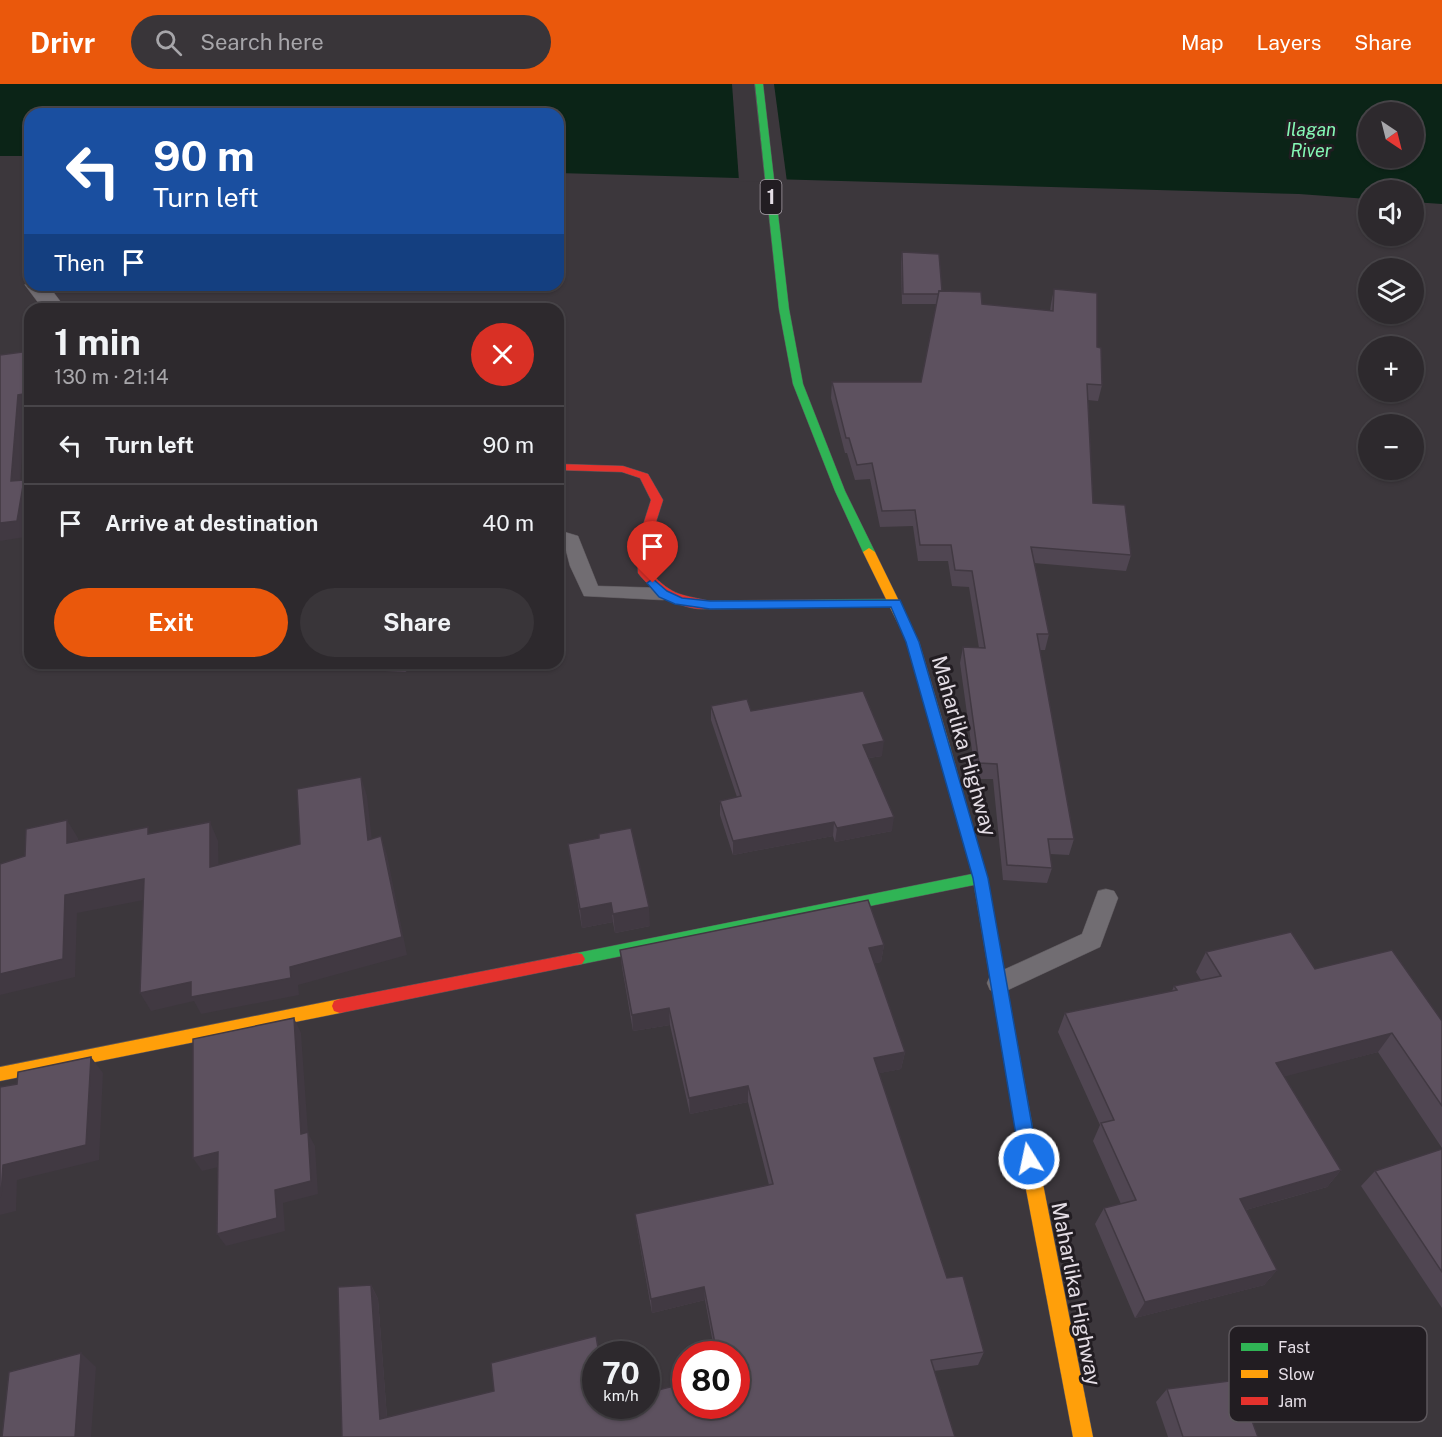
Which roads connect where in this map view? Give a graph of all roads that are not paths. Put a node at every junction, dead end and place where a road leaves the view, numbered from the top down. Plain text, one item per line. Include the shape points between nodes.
1 (759, 84) edge
2 (40, 291) edge
3 (50, 303) edge
4 (564, 466) edge
5 (564, 538) edge
6 (663, 594) junction
7 (895, 603) junction
8 (980, 878) junction
9 (1106, 898) dead end
10 (999, 983) junction
11 (0, 1074) edge
12 (1083, 1437) edge

1 - 7 main road, Maharlika Highway / 1 via 784,309 798,384 840,491
2 - 3 street
4 - 6 main road via 623,469 644,476 657,500 642,544 644,573
5 - 6 lane via 572,540 591,592
6 - 7 main road via 679,601 710,605
7 - 8 main road, Maharlika Highway / 1 via 913,642
8 - 10 main road, Maharlika Highway / 1
8 - 11 main road
9 - 10 lane via 1092,940
10 - 12 main road, Maharlika Highway / 1 via 1036,1203

